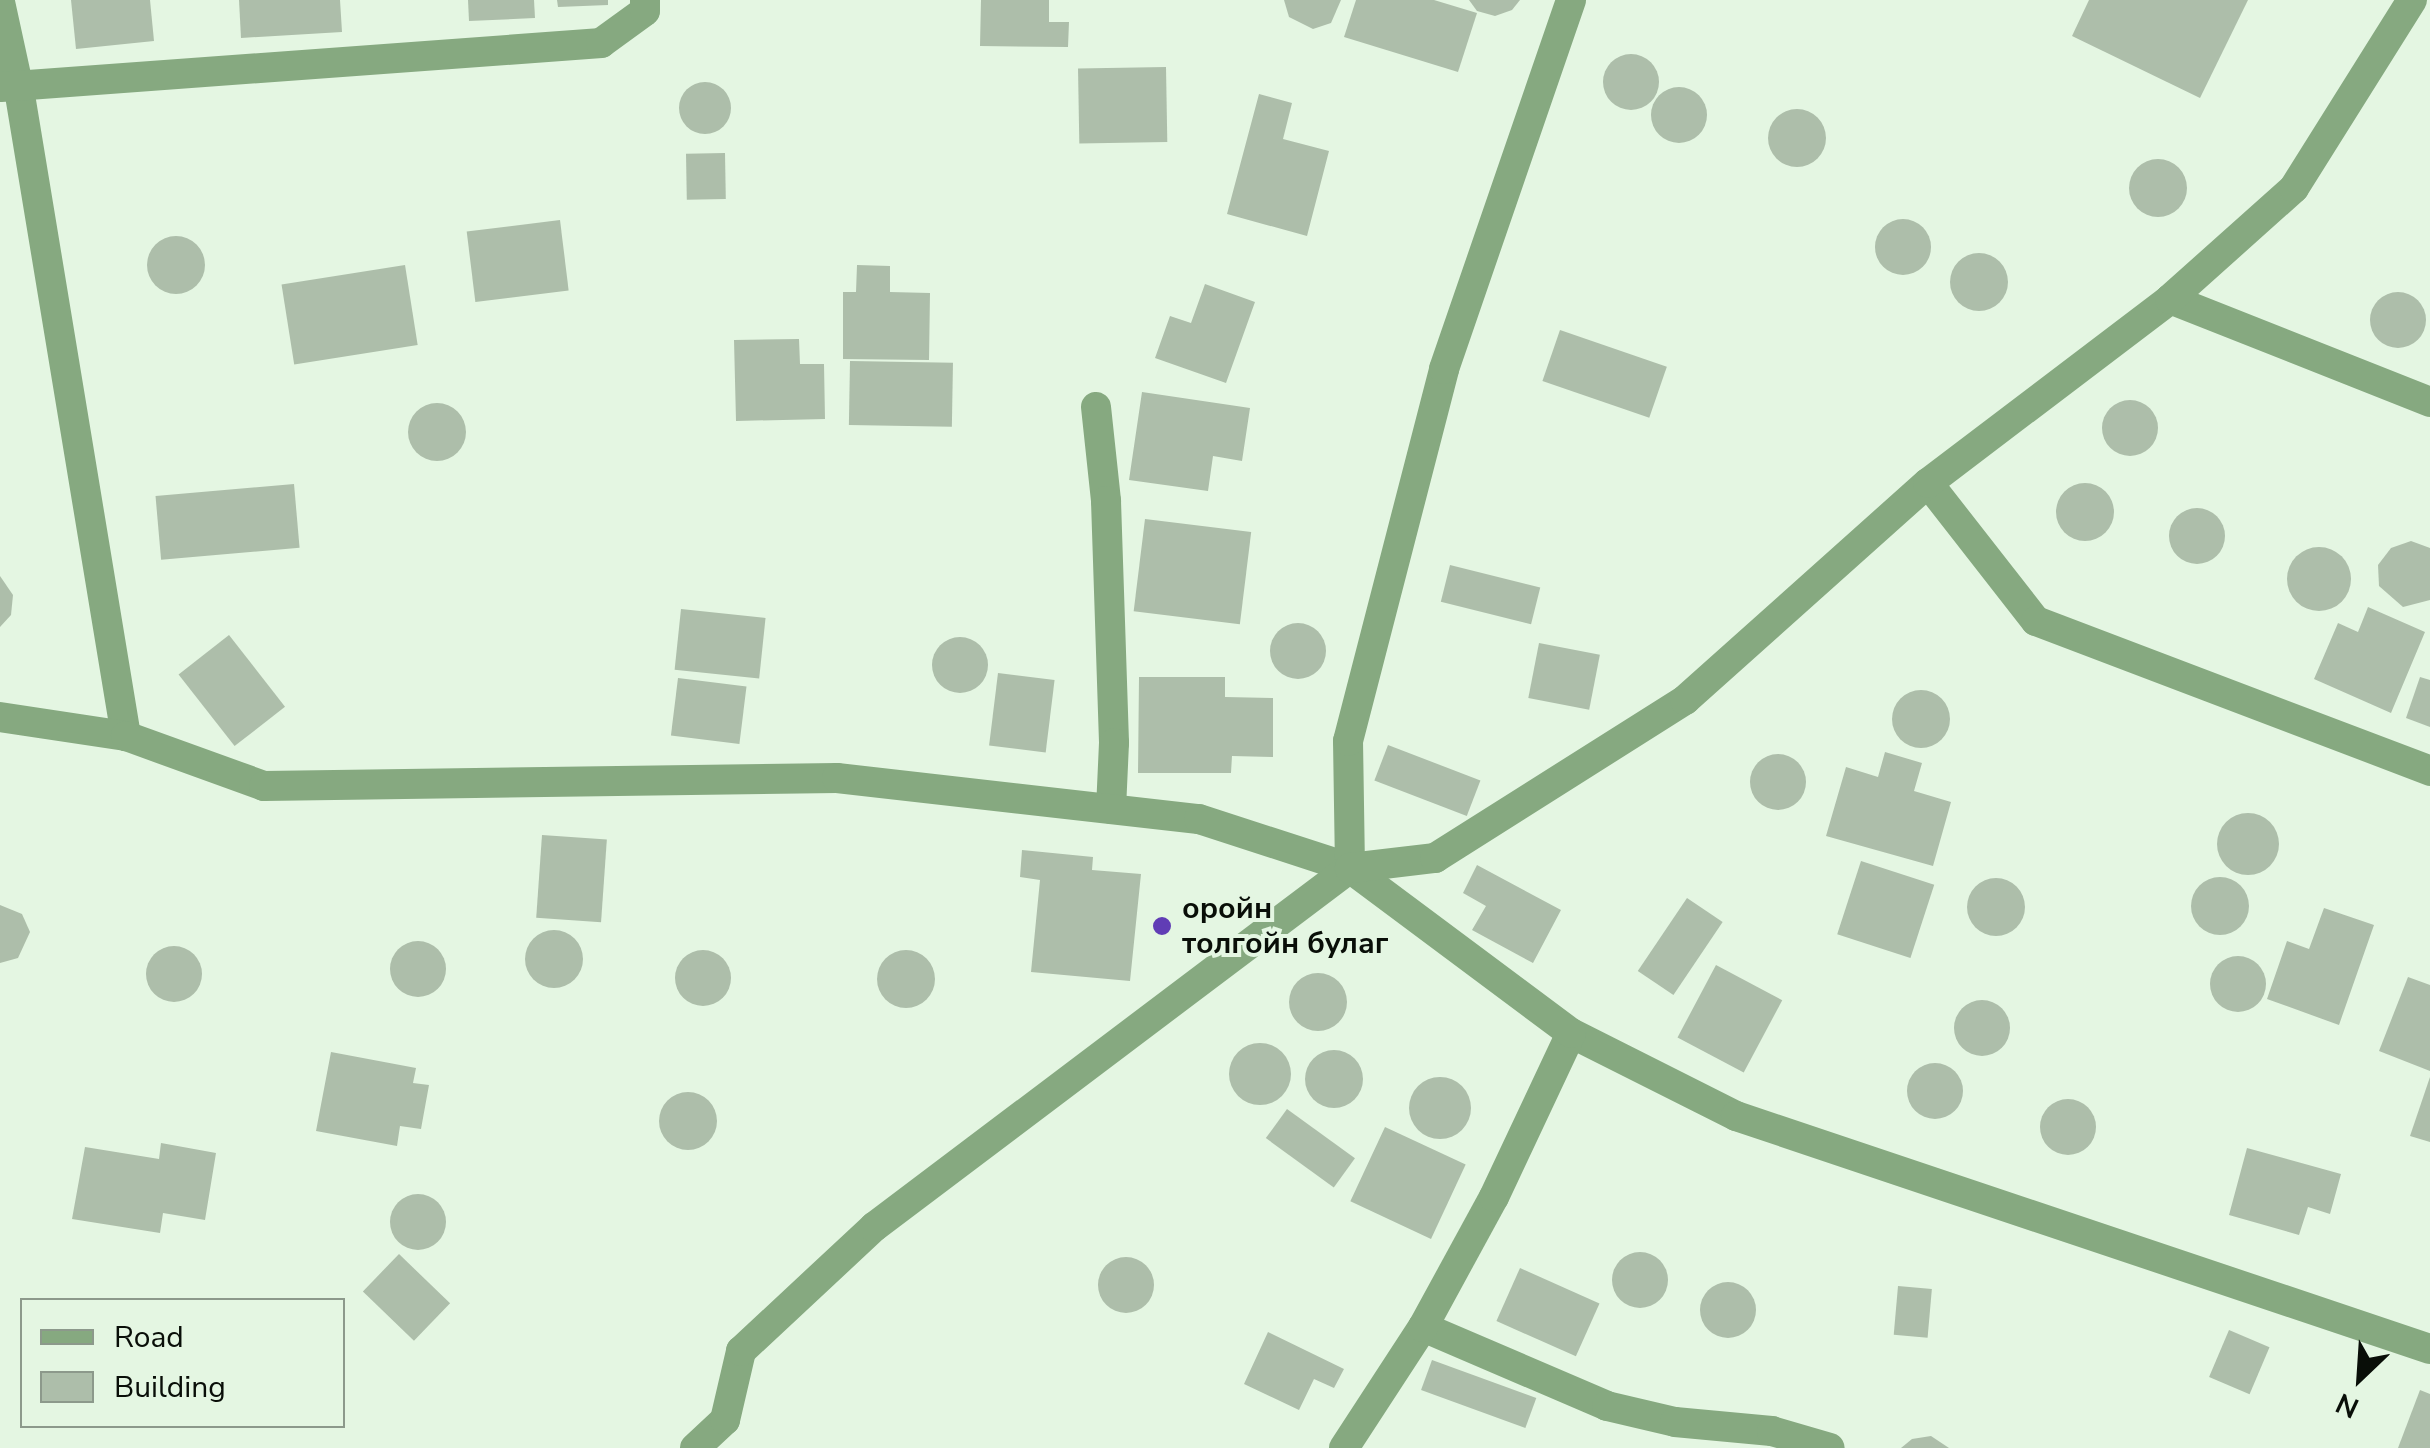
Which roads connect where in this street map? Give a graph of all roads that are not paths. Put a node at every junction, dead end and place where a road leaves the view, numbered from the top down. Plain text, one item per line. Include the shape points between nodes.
1 (645, 0) edge
2 (1572, 0) edge
3 (2412, 0) edge
4 (0, 2) edge
5 (10, 88) edge
6 (2170, 298) junction
7 (2430, 402) edge
8 (1096, 408) dead end
9 (1928, 483) junction
10 (0, 717) edge
11 (126, 736) junction
12 (2430, 771) edge
13 (1111, 809) junction
14 (1350, 868) junction
15 (1572, 1033) junction
16 (1423, 1327) junction
17 (2430, 1349) edge
18 (696, 1448) edge
19 (1344, 1448) edge
20 (1830, 1448) edge

1 - 5 street via 645,11 601,43
2 - 14 street via 1444,369 1348,741
3 - 6 street via 2294,188
4 - 5 street
5 - 11 street
6 - 7 street
6 - 9 street
8 - 13 street via 1106,501
9 - 12 street via 2036,622
9 - 14 street via 1685,700 1435,858
10 - 11 street
11 - 13 street via 264,786 836,778
13 - 14 street via 1199,819
14 - 15 street
14 - 18 street via 874,1226 741,1351 725,1420
15 - 16 street
15 - 17 street via 1736,1116
16 - 19 street
16 - 20 street via 1607,1406

